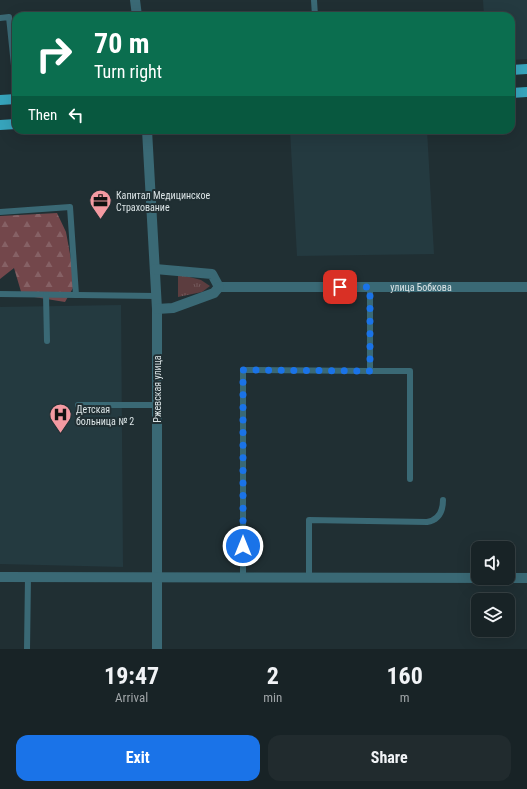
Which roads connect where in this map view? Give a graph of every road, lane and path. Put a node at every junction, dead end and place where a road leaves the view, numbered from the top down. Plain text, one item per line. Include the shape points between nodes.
1 (135, 0) edge
2 (314, 0) edge
3 (136, 12) edge
4 (315, 12) edge
5 (0, 18) edge
6 (12, 46) edge
7 (527, 69) edge
8 (515, 70) edge
9 (527, 92) edge
10 (515, 93) edge
11 (12, 99) edge
12 (0, 100) edge
13 (12, 124) edge
14 (0, 125) edge
15 (147, 134) edge
16 (0, 212) edge
17 (155, 269) junction
18 (219, 286) junction
19 (370, 287) junction
20 (527, 287) edge
21 (0, 294) edge
22 (46, 295) junction
23 (76, 295) junction
24 (156, 296) junction
25 (157, 309) junction
26 (47, 340) dead end
27 (370, 371) junction
28 (78, 405) dead end
29 (157, 405) junction
30 (410, 479) dead end
31 (443, 500) dead end
32 (0, 577) edge
33 (28, 577) junction
34 (157, 577) junction
35 (243, 578) junction
36 (309, 578) junction
37 (527, 578) edge
38 (28, 649) edge
39 (157, 649) edge

1 - 3 street
2 - 4 lane
5 - 6 lane via 9,17
7 - 8 main road
9 - 10 main road
11 - 12 main road
13 - 14 main road
15 - 17 street, Ржевская улица
16 - 23 lane via 70,207
17 - 18 street via 212,274
17 - 24 street, Ржевская улица
18 - 19 street, улица Бобкова
18 - 25 street via 214,293 193,301 172,308
19 - 20 street, улица Бобкова
19 - 27 lane
21 - 22 lane
22 - 23 lane
22 - 26 lane
23 - 24 lane
24 - 25 street, Ржевская улица
25 - 29 street, Ржевская улица
27 - 30 lane via 410,371
27 - 35 lane via 243,370
28 - 29 lane
29 - 34 street, Ржевская улица
31 - 36 lane via 438,517 427,522 310,520
32 - 33 street
33 - 34 street
33 - 38 lane
34 - 35 street
34 - 39 street, Ржевская улица
35 - 36 street
36 - 37 street

